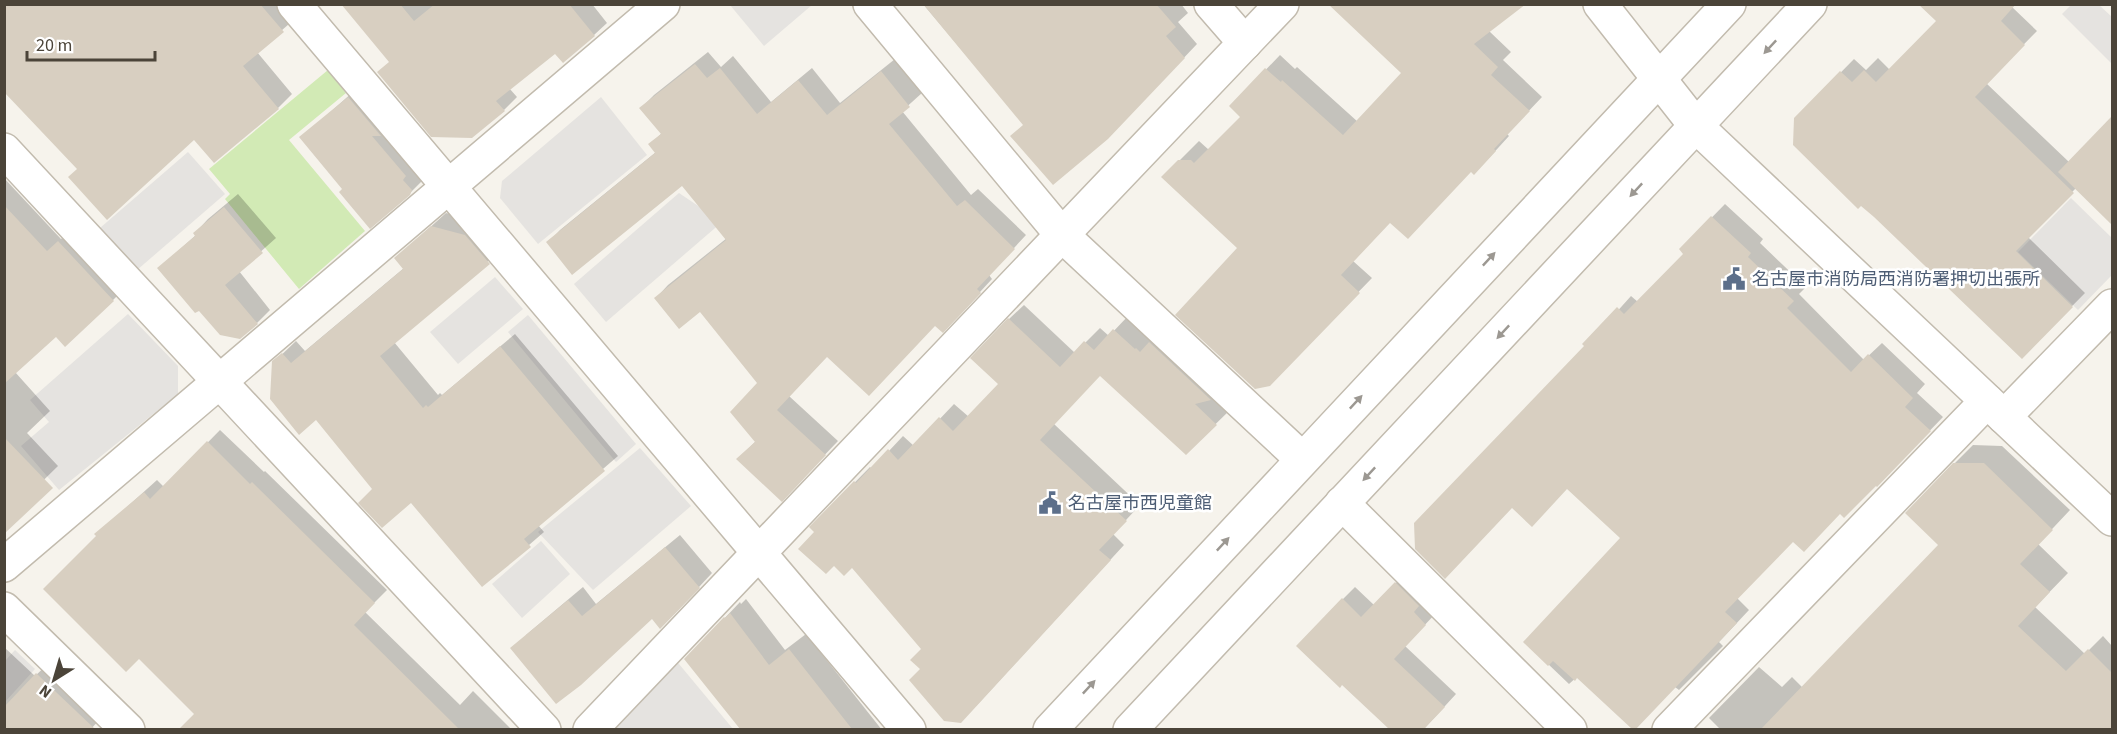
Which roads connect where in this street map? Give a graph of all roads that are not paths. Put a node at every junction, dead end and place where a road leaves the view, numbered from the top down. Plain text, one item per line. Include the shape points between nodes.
1 (294, 4) edge
2 (663, 4) edge
3 (870, 4) edge
4 (1211, 4) edge
5 (1282, 4) edge
6 (1600, 4) edge
7 (1729, 4) edge
8 (1810, 4) edge
9 (1245, 44) junction
10 (1658, 78) junction
11 (1696, 126) junction
12 (4, 150) edge
13 (448, 187) junction
14 (1062, 235) junction
15 (2112, 306) edge
16 (220, 382) junction
17 (1996, 409) junction
18 (1302, 459) junction
19 (1342, 503) junction
20 (2112, 519) edge
21 (759, 552) junction
22 (4, 565) edge
23 (4, 609) edge
24 (128, 729) edge
25 (544, 729) edge
26 (590, 729) edge
27 (909, 729) edge
28 (1050, 729) edge
29 (1130, 729) edge
30 (1570, 729) edge
31 (1669, 729) edge

1 - 13 street
2 - 13 street
3 - 14 street
4 - 9 street
5 - 9 street
6 - 10 street
7 - 10 street
8 -> 11 street
9 - 14 street
10 - 11 street
18 -> 10 street
11 - 17 street
11 -> 19 street
12 - 16 street
13 - 16 street
13 - 21 street
14 - 18 street
14 - 21 street
15 - 17 street
16 - 22 street
16 - 25 street
17 - 20 street
17 - 31 street
28 -> 18 street
19 - 29 street
19 - 30 street
21 - 26 street
21 - 27 street
23 - 24 street

